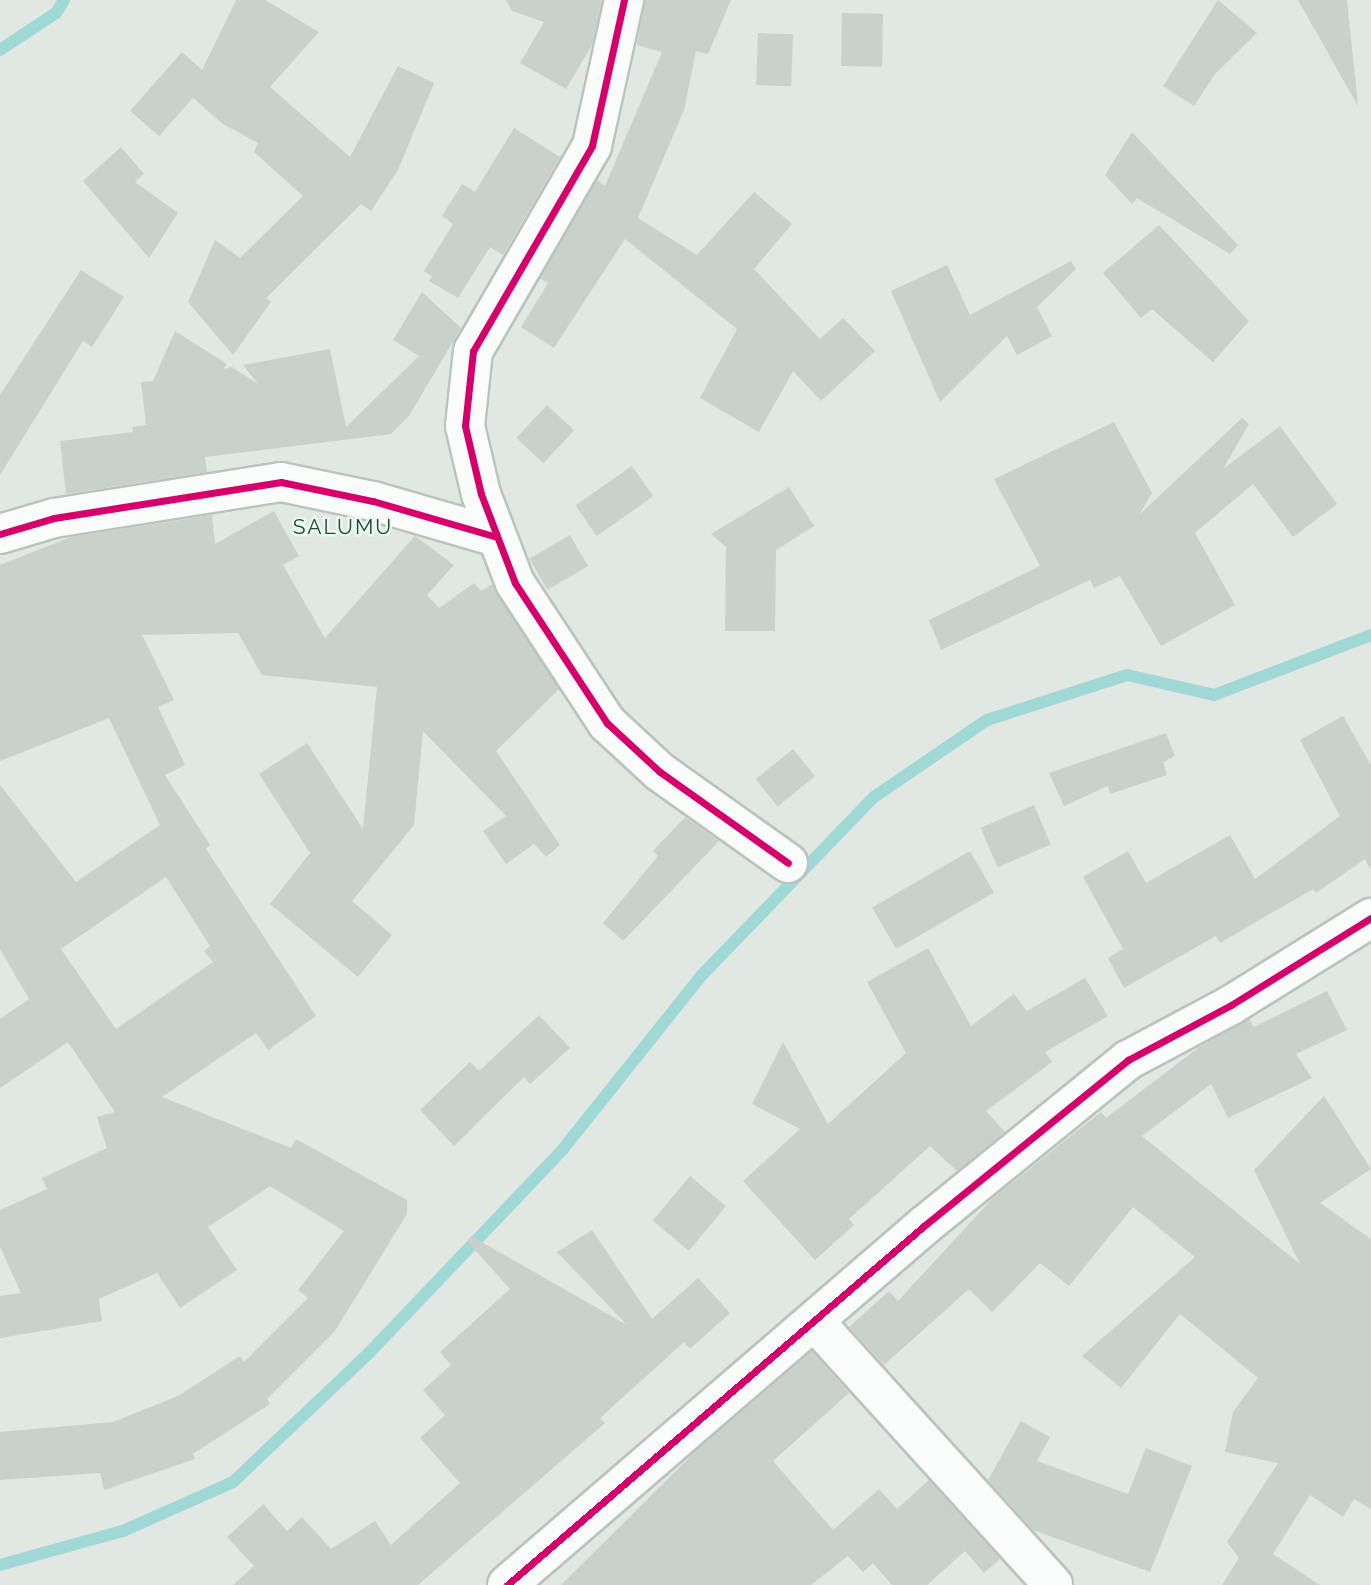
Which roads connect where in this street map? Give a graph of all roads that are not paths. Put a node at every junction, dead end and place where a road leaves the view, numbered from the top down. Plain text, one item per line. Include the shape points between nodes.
1 (624, 0) edge
2 (0, 534) edge
3 (498, 537) junction
4 (788, 863) dead end
5 (1371, 918) edge
6 (814, 1321) junction
7 (507, 1585) edge
8 (1053, 1585) edge

1 - 3 street via 592,146 473,351 465,426
2 - 3 street via 54,519 281,482 373,501
3 - 4 street via 515,583 607,723 660,772
5 - 6 street via 1231,1005 1128,1060
6 - 7 street
6 - 8 street

